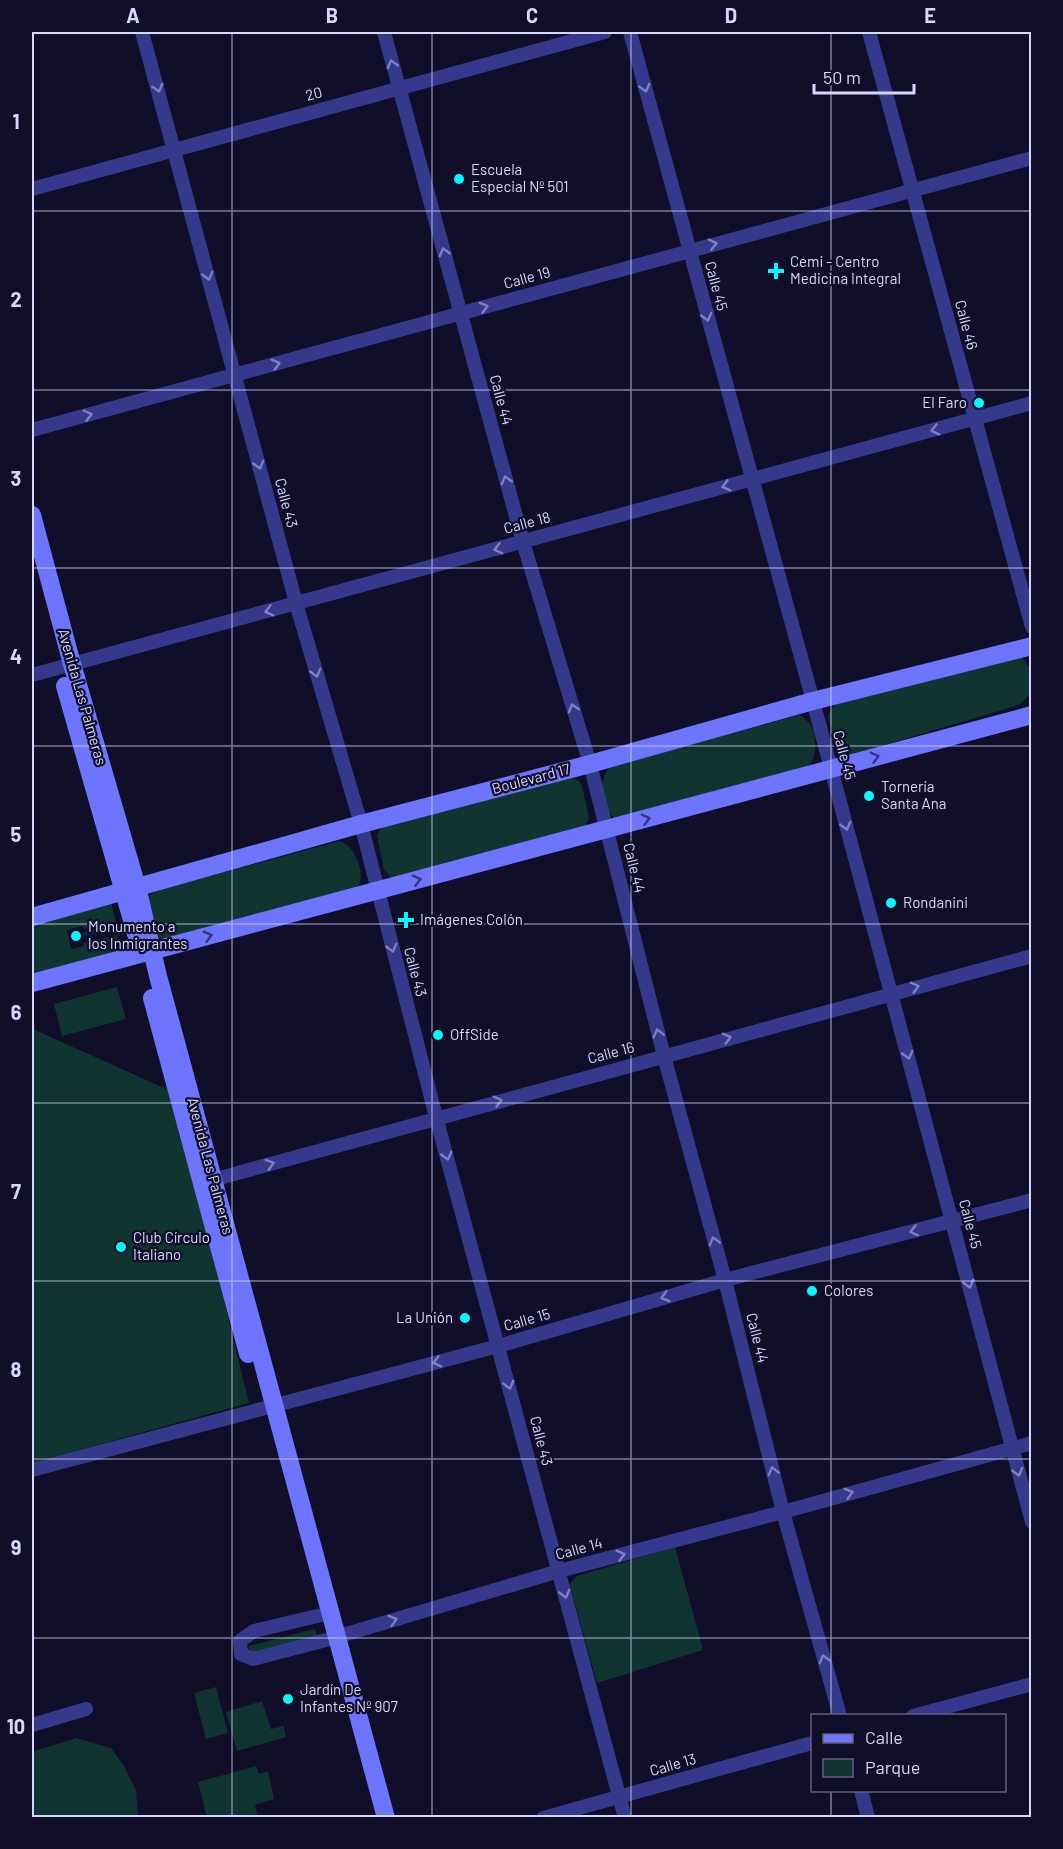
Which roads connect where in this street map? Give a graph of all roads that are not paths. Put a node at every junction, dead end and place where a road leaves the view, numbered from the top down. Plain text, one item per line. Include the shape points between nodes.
1 (142, 32) edge
2 (384, 32) edge
3 (605, 32) edge
4 (630, 32) edge
5 (869, 32) edge
6 (399, 87) junction
7 (174, 148) junction
8 (1032, 158) edge
9 (32, 189) edge
10 (912, 190) junction
11 (689, 251) junction
12 (460, 313) junction
13 (235, 375) junction
14 (1032, 403) edge
15 (975, 419) junction
16 (32, 430) edge
17 (751, 479) junction
18 (32, 515) edge
19 (523, 542) junction
20 (32, 563) edge
21 (296, 603) junction
22 (1032, 627) edge
23 (1032, 646) edge
24 (66, 666) junction
25 (32, 675) edge
26 (813, 701) junction
27 (1032, 716) edge
28 (590, 764) junction
29 (831, 769) junction
30 (361, 824) junction
31 (607, 829) junction
32 (130, 889) junction
33 (377, 891) junction
34 (32, 917) edge
35 (146, 952) junction
36 (1032, 956) edge
37 (32, 983) edge
38 (891, 993) junction
39 (664, 1056) junction
40 (436, 1118) junction
41 (207, 1182) junction
42 (1032, 1200) edge
43 (952, 1221) junction
44 (725, 1280) junction
45 (498, 1346) junction
46 (268, 1406) junction
47 (1032, 1443) edge
48 (1011, 1448) junction
49 (32, 1470) edge
50 (783, 1512) junction
51 (1032, 1522) edge
52 (559, 1571) junction
53 (325, 1614) junction
54 (332, 1639) junction
55 (1032, 1684) edge
56 (86, 1709) dead end
57 (839, 1714) edge
58 (921, 1714) edge
59 (32, 1725) edge
60 (811, 1744) edge
61 (861, 1792) edge
62 (619, 1798) junction
63 (374, 1818) edge
64 (386, 1818) edge
65 (543, 1818) edge
66 (625, 1818) edge
67 (868, 1818) edge

1 -> 7 street, Calle 43
6 -> 2 street, Calle 44
3 - 6 street, 20
4 -> 11 street, Calle 45
5 - 10 street, Calle 46
6 - 7 street, 20
12 -> 6 street, Calle 44
7 - 9 street, 20
7 -> 13 street, Calle 43
8 - 10 street, Calle 19
11 -> 10 street, Calle 19
10 - 15 street, Calle 46
12 -> 11 street, Calle 19
11 -> 17 street, Calle 45
13 -> 12 street, Calle 19
19 -> 12 street, Calle 44
16 -> 13 street, Calle 19
13 -> 21 street, Calle 43
14 - 15 street, Calle 18
15 -> 17 street, Calle 18
15 - 22 street, Calle 46
17 -> 19 street, Calle 18
17 - 26 street, Calle 45
18 - 24 main road, Avenida Las Palmeras
19 -> 21 street, Calle 18
28 -> 19 street, Calle 44
20 - 24 main road, Avenida Las Palmeras
21 -> 24 street, Calle 18
21 -> 30 street, Calle 43
23 - 26 main road, Boulevard 17
24 - 25 street, Calle 18
24 - 32 main road, Avenida Las Palmeras
26 - 28 main road, Boulevard 17
26 - 29 street, Calle 45
29 -> 27 main road
28 - 30 main road, Boulevard 17
28 - 31 street, Calle 44
31 -> 29 main road
29 -> 38 street, Calle 45
30 - 32 main road, Boulevard 17
30 - 33 street, Calle 43
33 -> 31 main road
39 -> 31 street, Calle 44
32 - 34 main road, Boulevard 17
32 - 35 main road, Avenida Las Palmeras via 134,924
35 -> 33 main road
33 -> 40 street, Calle 43
35 - 37 main road
35 - 41 main road, Avenida Las Palmeras
38 -> 36 street, Calle 16
39 -> 38 street, Calle 16
38 -> 43 street, Calle 45
40 -> 39 street, Calle 16
44 -> 39 street, Calle 44
41 -> 40 street, Calle 16
40 -> 45 street, Calle 43
41 - 46 main road, Avenida Las Palmeras
42 - 43 street, Calle 15
43 -> 44 street, Calle 15
43 -> 48 street, Calle 45
44 -> 45 street, Calle 15
50 -> 44 street, Calle 44
45 -> 46 street, Calle 15
45 -> 52 street, Calle 43
46 - 49 street, Calle 15
46 - 53 main road, Avenida Las Palmeras
47 - 48 street, Calle 14
50 -> 48 street, Calle 14
48 -> 51 street, Calle 45
52 -> 50 street, Calle 14
57 -> 50 street, Calle 44
54 -> 52 street, Calle 14
52 -> 62 street, Calle 43
53 - 54 main road, Avenida Las Palmeras
53 - 54 street, Calle 14 via 254,1631 240,1641 241,1654 253,1659
54 - 63 main road, Avenida Las Palmeras
54 - 64 main road, Avenida Las Palmeras
55 - 58 street
56 - 59 street
60 - 62 street, Calle 13
61 - 67 street
62 - 65 street, Calle 13
62 - 66 street, Calle 43

